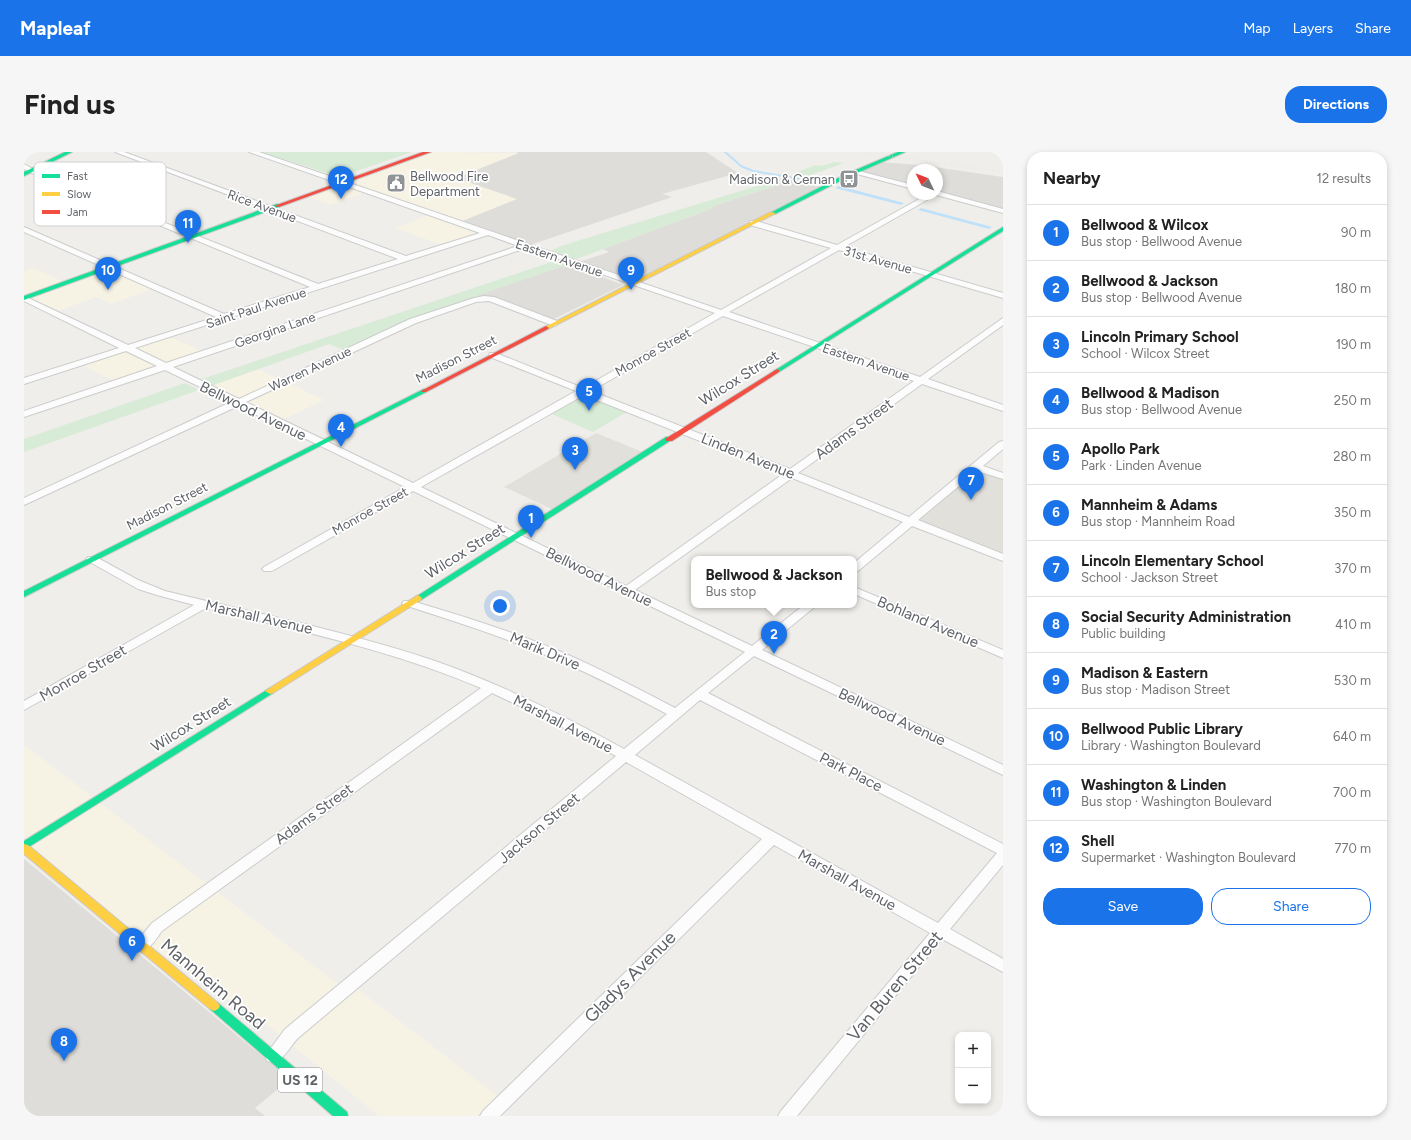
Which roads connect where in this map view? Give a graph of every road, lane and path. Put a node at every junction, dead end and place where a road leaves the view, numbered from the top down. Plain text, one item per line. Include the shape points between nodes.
1 (69, 152) edge
2 (118, 152) edge
3 (252, 152) edge
4 (428, 152) edge
5 (902, 152) edge
6 (46, 162) edge
7 (145, 162) edge
8 (166, 170) edge
9 (855, 172) junction
10 (342, 183) junction
11 (907, 185) edge
12 (943, 195) edge
13 (923, 200) edge
14 (271, 209) junction
15 (1003, 211) edge
16 (753, 223) junction
17 (166, 226) edge
18 (24, 229) edge
19 (1003, 229) edge
20 (487, 233) junction
21 (194, 237) junction
22 (525, 246) junction
23 (838, 248) junction
24 (406, 259) junction
25 (110, 267) junction
26 (930, 275) junction
27 (634, 284) junction
28 (318, 287) junction
29 (1003, 296) edge
30 (24, 298) edge
31 (722, 313) junction
32 (225, 318) junction
33 (1003, 321) edge
34 (554, 323) junction
35 (818, 346) junction
36 (127, 349) junction
37 (493, 355) junction
38 (164, 368) junction
39 (922, 380) junction
40 (24, 381) edge
41 (584, 391) junction
42 (237, 403) junction
43 (1003, 408) edge
44 (24, 414) edge
45 (682, 430) junction
46 (320, 443) junction
47 (1003, 444) edge
48 (976, 467) junction
49 (792, 474) junction
50 (1003, 476) edge
51 (413, 487) junction
52 (24, 502) edge
53 (911, 521) junction
54 (515, 537) junction
55 (1003, 558) edge
56 (92, 559) junction
57 (857, 566) edge
58 (268, 569) dead end
59 (627, 591) junction
60 (857, 591) edge
61 (24, 594) edge
62 (408, 603) junction
63 (204, 604) junction
64 (806, 608) edge
65 (350, 640) junction
66 (753, 651) junction
67 (1003, 654) edge
68 (490, 688) junction
69 (699, 694) junction
70 (24, 706) edge
71 (676, 714) junction
72 (625, 756) junction
73 (1003, 770) edge
74 (772, 838) junction
75 (24, 847) edge
76 (1003, 850) edge
77 (1003, 855) edge
78 (940, 931) junction
79 (142, 945) junction
80 (1003, 966) edge
81 (273, 1056) junction
82 (342, 1116) edge
83 (489, 1116) edge
84 (787, 1116) edge

1 - 6 street
2 - 7 street, Rice Avenue
3 - 10 street, Eastern Avenue
4 - 10 street
5 - 9 street, Madison Street
8 - 14 street, Rice Avenue
9 - 11 street
9 - 16 street, Madison Street
10 - 14 street
10 - 20 street, Eastern Avenue
12 - 15 street
13 - 23 street, Monroe Street
14 - 21 street
14 - 24 street, Rice Avenue
16 - 23 street, 31st Avenue
16 - 27 street, Madison Street
17 - 21 street
18 - 25 street
19 - 26 street, Wilcox Street
20 - 22 street, Eastern Avenue
20 - 24 street, Saint Paul Avenue
21 - 25 street
21 - 28 street
22 - 27 street, Eastern Avenue
22 - 38 street, Georgina Lane
23 - 26 street, 31st Avenue
23 - 31 street, Monroe Street
24 - 28 street, Saint Paul Avenue
25 - 30 street
25 - 32 street
26 - 29 street, 31st Avenue
26 - 35 street, Wilcox Street
27 - 31 street, Eastern Avenue
27 - 34 street, Madison Street
28 - 32 street, Saint Paul Avenue
30 - 36 street, Bellwood Avenue
31 - 35 street, Eastern Avenue
31 - 41 street, Monroe Street
32 - 36 street, Saint Paul Avenue
33 - 39 street, Adams Street
34 - 37 street, Madison Street
34 - 42 street, Warren Avenue via 491,299 474,300 414,321
35 - 39 street, Eastern Avenue
35 - 45 street, Wilcox Street
36 - 38 street, Bellwood Avenue
36 - 40 street, Saint Paul Avenue
37 - 41 street, Linden Avenue
37 - 46 street, Madison Street
38 - 42 street, Bellwood Avenue
38 - 44 street, Georgina Lane
39 - 43 street, Eastern Avenue
39 - 49 street, Adams Street
41 - 45 street, Linden Avenue
41 - 51 street, Monroe Street
42 - 46 street, Bellwood Avenue
42 - 52 street, Warren Avenue
45 - 49 street, Linden Avenue
45 - 54 street, Wilcox Street
46 - 51 street, Bellwood Avenue
46 - 56 street, Madison Street
47 - 48 street
48 - 50 street
48 - 53 street
49 - 53 street, Linden Avenue
49 - 59 street, Adams Street
51 - 54 street, Bellwood Avenue
51 - 58 street, Monroe Street
53 - 55 street, Linden Avenue
53 - 57 street
54 - 59 street, Bellwood Avenue
54 - 62 street, Wilcox Street
56 - 61 street, Madison Street
56 - 63 street, Marshall Avenue via 138,585
59 - 66 street, Bellwood Avenue
60 - 67 street, Bohland Avenue
62 - 65 street, Wilcox Street
62 - 71 street, Marik Drive via 548,651
63 - 65 street, Marshall Avenue
63 - 70 street, Monroe Street
64 - 66 street, Jackson Street
65 - 68 street, Marshall Avenue via 432,664
65 - 75 street, Wilcox Street
66 - 69 street, Jackson Street
66 - 73 street, Bellwood Avenue
68 - 72 street, Marshall Avenue via 561,721
68 - 79 street, Adams Street via 157,927
69 - 71 street, Jackson Street
69 - 76 street, Park Place
71 - 72 street, Jackson Street
72 - 74 street, Marshall Avenue
72 - 81 street, Jackson Street via 291,1034
74 - 78 street, Marshall Avenue
74 - 83 street, Gladys Avenue
75 - 79 street, Mannheim Road / US 12
77 - 78 street, Van Buren Street
78 - 80 street, Marshall Avenue
78 - 84 street, Van Buren Street
79 - 81 street, Mannheim Road / US 12
81 - 82 street, Mannheim Road / US 12

